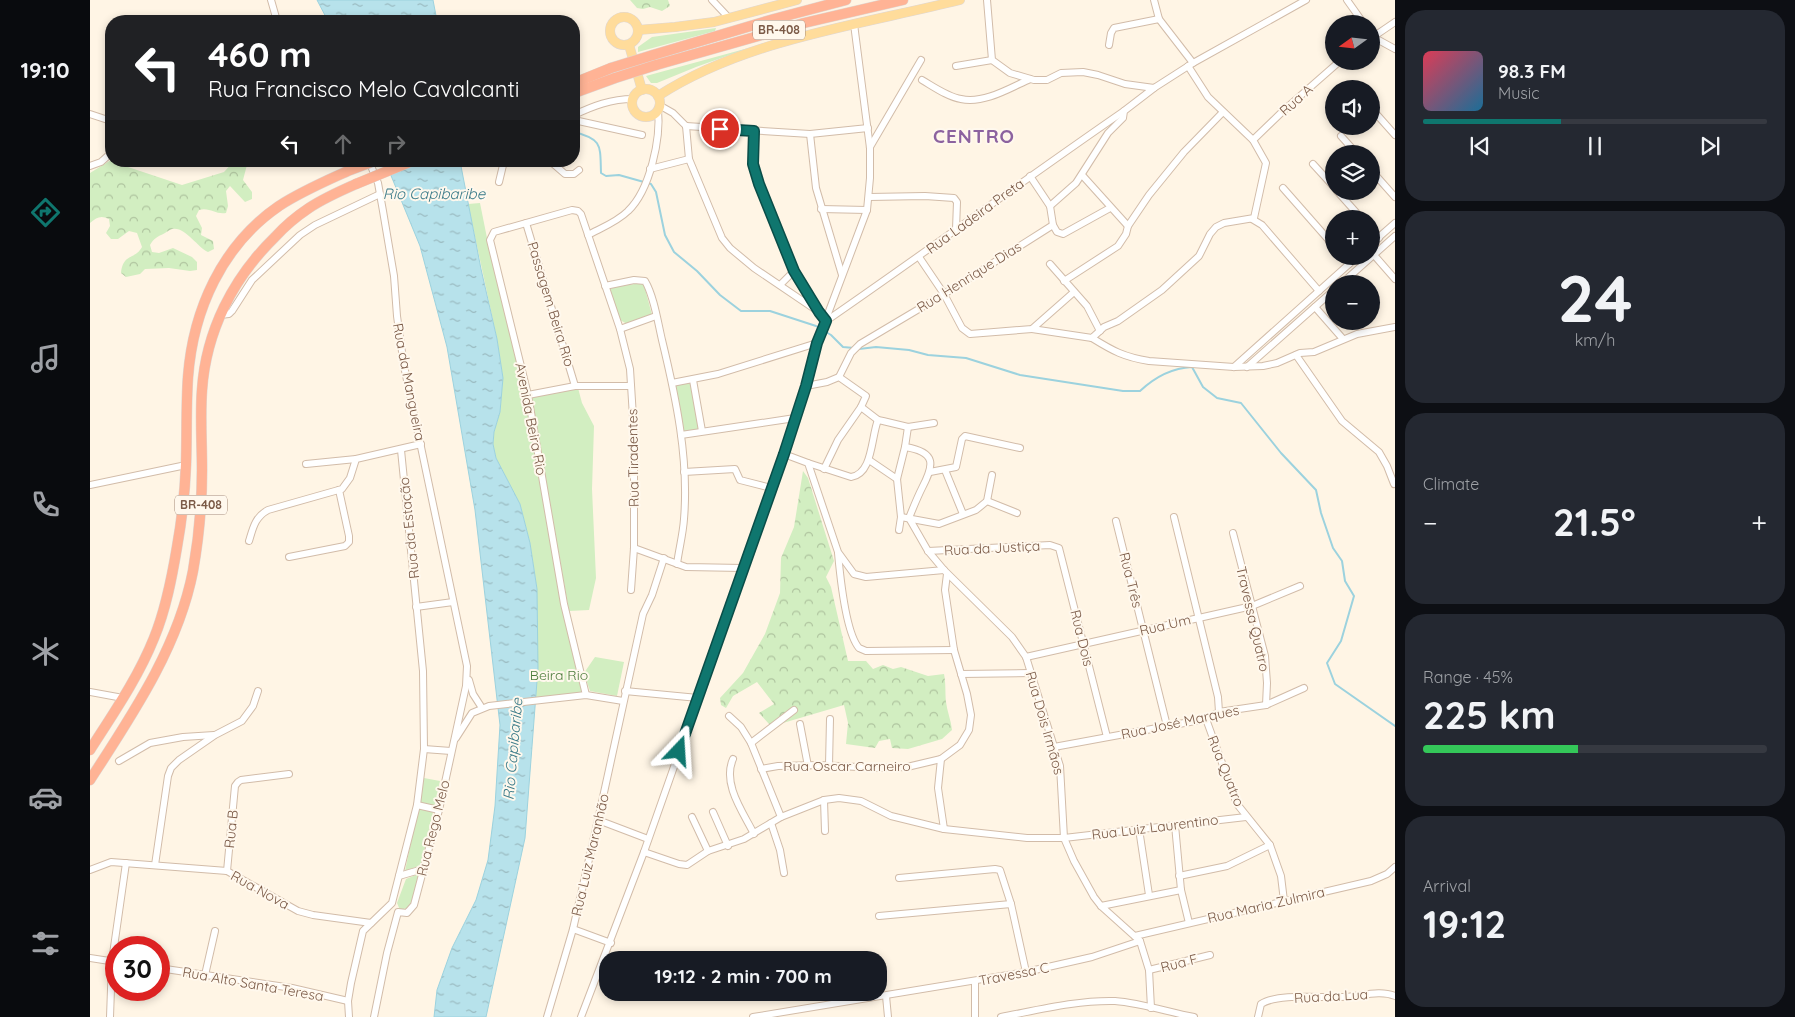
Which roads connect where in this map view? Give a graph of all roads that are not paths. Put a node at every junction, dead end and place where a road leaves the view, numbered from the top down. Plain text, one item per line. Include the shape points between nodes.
1 (271, 0) edge
2 (712, 0) edge
3 (797, 0) edge
4 (846, 0) edge
5 (903, 0) edge
6 (960, 0) edge
7 (987, 0) edge
8 (1154, 0) edge
9 (1306, 0) edge
10 (1347, 0) edge
11 (275, 15) edge
12 (1358, 15) edge
13 (729, 18) junction
14 (1159, 19) junction
15 (1395, 22) edge
16 (854, 24) junction
17 (638, 30) junction
18 (1380, 32) edge
19 (1380, 41) edge
20 (629, 45) junction
21 (1108, 45) dead end
22 (1395, 49) edge
23 (654, 60) junction
24 (921, 60) dead end
25 (992, 60) junction
26 (1191, 64) junction
27 (956, 66) dead end
28 (1330, 70) edge
29 (613, 73) junction
30 (1030, 79) junction
31 (922, 80) dead end
32 (580, 81) edge
33 (1154, 88) junction
34 (580, 90) edge
35 (642, 90) junction
36 (633, 99) junction
37 (658, 103) junction
38 (1124, 111) junction
39 (580, 112) edge
40 (1224, 112) junction
41 (90, 114) edge
42 (1380, 118) edge
43 (105, 119) edge
44 (580, 121) edge
45 (686, 126) junction
46 (868, 128) junction
47 (754, 131) junction
48 (810, 134) junction
49 (642, 135) dead end
50 (1395, 135) edge
51 (1341, 136) dead end
52 (1253, 140) junction
53 (1349, 145) edge
54 (870, 148) junction
55 (105, 158) edge
56 (689, 159) junction
57 (1313, 164) dead end
58 (90, 166) edge
59 (358, 167) edge
60 (371, 167) edge
61 (397, 167) edge
62 (503, 167) edge
63 (556, 167) edge
64 (650, 169) junction
65 (579, 170) dead end
66 (1082, 175) junction
67 (1030, 176) junction
68 (1325, 177) edge
69 (1380, 180) edge
70 (499, 182) dead end
71 (1283, 188) dead end
72 (380, 194) junction
73 (869, 197) junction
74 (1395, 198) edge
75 (1345, 200) edge
76 (1050, 206) junction
77 (1110, 208) junction
78 (821, 209) junction
79 (867, 210) junction
80 (1354, 210) edge
81 (579, 212) joint
82 (1252, 219) junction
83 (526, 223) junction
84 (1395, 223) edge
85 (1052, 225) junction
86 (1128, 226) junction
87 (956, 229) junction
88 (588, 235) junction
89 (1325, 236) edge
90 (1395, 236) edge
91 (1380, 237) edge
92 (1380, 249) edge
93 (919, 257) junction
94 (1380, 261) edge
95 (1050, 264) dead end
96 (1348, 265) edge
97 (1363, 265) edge
98 (794, 271) junction
99 (842, 275) junction
100 (1352, 275) edge
101 (1395, 279) edge
102 (1064, 280) junction
103 (780, 285) junction
104 (606, 286) junction
105 (1319, 291) junction
106 (1074, 292) junction
107 (944, 294) junction
108 (1325, 298) edge
109 (1315, 307) junction
110 (819, 312) junction
111 (220, 316) junction
112 (656, 316) junction
113 (823, 327) junction
114 (1395, 327) edge
115 (620, 329) junction
116 (1032, 330) junction
117 (1100, 331) junction
118 (1092, 338) junction
119 (1343, 340) junction
120 (817, 343) junction
121 (1296, 355) junction
122 (1234, 367) junction
123 (1247, 367) junction
124 (839, 377) junction
125 (694, 380) junction
126 (672, 383) junction
127 (575, 386) junction
128 (631, 386) junction
129 (806, 386) junction
130 (528, 395) junction
131 (861, 407) junction
132 (795, 418) junction
133 (878, 420) junction
134 (934, 423) dead end
135 (908, 427) junction
136 (702, 431) junction
137 (681, 435) junction
138 (422, 444) junction
139 (905, 447) junction
140 (1020, 448) dead end
141 (401, 450) junction
142 (784, 454) junction
143 (356, 459) junction
144 (869, 460) junction
145 (808, 463) junction
146 (306, 464) dead end
147 (186, 465) junction
148 (824, 469) junction
149 (945, 470) junction
150 (684, 472) junction
151 (930, 472) junction
152 (992, 475) dead end
153 (897, 479) junction
154 (1394, 484) edge
155 (90, 485) edge
156 (771, 488) junction
157 (339, 490) junction
158 (987, 501) junction
159 (1017, 512) dead end
160 (963, 514) junction
161 (902, 517) junction
162 (1174, 517) dead end
163 (909, 518) junction
164 (1116, 521) dead end
165 (899, 530) dead end
166 (1233, 533) dead end
167 (249, 541) dead end
168 (1050, 545) joint
169 (634, 548) junction
170 (928, 551) junction
171 (838, 552) junction
172 (289, 557) dead end
173 (664, 558) junction
174 (677, 564) junction
175 (743, 568) junction
176 (946, 572) junction
177 (1300, 586) dead end
178 (631, 590) dead end
179 (453, 602) junction
180 (1252, 606) junction
181 (416, 607) junction
182 (1199, 618) junction
183 (1144, 630) junction
184 (1084, 643) junction
185 (954, 650) junction
186 (1026, 656) junction
187 (1031, 673) junction
188 (467, 674) junction
189 (961, 674) junction
190 (1304, 688) dead end
191 (258, 691) dead end
192 (625, 691) junction
193 (90, 692) edge
194 (586, 695) junction
195 (123, 698) junction
196 (698, 698) junction
197 (623, 701) junction
198 (1266, 705) junction
199 (485, 707) junction
200 (794, 710) dead end
201 (1219, 712) junction
202 (729, 716) dead end
203 (830, 719) dead end
204 (1206, 719) junction
205 (800, 724) dead end
206 (1167, 726) junction
207 (215, 735) junction
208 (1107, 737) junction
209 (452, 743) junction
210 (751, 743) junction
211 (1054, 747) junction
212 (424, 749) junction
213 (90, 750) edge
214 (451, 751) junction
215 (733, 759) dead end
216 (942, 759) junction
217 (119, 761) dead end
218 (829, 765) junction
219 (808, 766) junction
220 (761, 769) junction
221 (289, 774) dead end
222 (90, 780) edge
223 (824, 800) junction
224 (417, 805) junction
225 (438, 810) junction
226 (713, 812) dead end
227 (781, 816) junction
228 (692, 817) dead end
229 (1246, 817) junction
230 (598, 820) junction
231 (771, 823) junction
232 (1175, 825) junction
233 (944, 829) junction
234 (1139, 829) junction
235 (825, 832) dead end
236 (754, 834) junction
237 (1064, 838) junction
238 (648, 839) junction
239 (1270, 845) junction
240 (728, 846) junction
241 (708, 851) junction
242 (644, 852) junction
243 (126, 863) junction
244 (155, 865) junction
245 (1395, 867) edge
246 (424, 868) junction
247 (90, 870) edge
248 (227, 871) junction
249 (784, 873) dead end
250 (399, 876) junction
251 (1179, 876) junction
252 (899, 878) dead end
253 (1181, 890) junction
254 (1149, 895) junction
255 (1284, 901) junction
256 (392, 903) junction
257 (1012, 904) junction
258 (1101, 906) junction
259 (398, 912) junction
260 (879, 916) dead end
261 (371, 923) junction
262 (1189, 923) junction
263 (572, 929) junction
264 (215, 931) dead end
265 (117, 936) edge
266 (1138, 939) junction
267 (611, 943) junction
268 (1210, 955) dead end
269 (90, 958) edge
270 (105, 960) edge
271 (170, 970) edge
272 (1148, 970) junction
273 (1026, 972) junction
274 (205, 975) junction
275 (975, 981) junction
276 (887, 996) edge
277 (1395, 996) edge
278 (111, 1001) edge
279 (348, 1001) junction
280 (849, 1001) edge
281 (886, 1001) edge
282 (1151, 1008) junction
283 (110, 1017) edge
284 (349, 1017) edge
285 (374, 1017) edge
286 (547, 1017) edge
287 (582, 1017) edge
288 (752, 1017) edge
289 (888, 1017) edge
290 (975, 1017) edge
291 (1001, 1017) edge
292 (1194, 1017) edge
293 (1258, 1017) edge

1 - 11 street
2 - 13 street
3 - 13 main road
4 - 23 highway, BR-408 via 774,19
5 - 23 highway, BR-408
6 - 16 main road
7 - 25 street
8 - 14 street
9 - 26 street, Rua Ladeira Preta
10 - 12 street
13 - 17 main road
14 - 21 street via 1114,28
14 - 26 street
15 - 18 street
16 - 37 main road via 739,56 692,75
16 - 46 street
17 - 20 main road via 636,39
17 - 20 main road via 634,21 626,17 617,18 611,25 610,35 615,42
19 - 22 street
20 - 35 main road
23 - 29 highway, BR-408, bridge
24 - 54 street
25 - 27 street
25 - 30 street via 1010,73
26 - 33 street, Rua Ladeira Preta
26 - 40 street via 1208,97
28 - 52 street, Rua A
29 - 32 highway, BR-408
29 - 34 highway, BR-408
30 - 31 street via 992,95 967,100 954,97
30 - 33 street via 1044,81 1061,73 1083,72
33 - 38 street, Rua Ladeira Preta
35 - 36 main road
35 - 37 main road via 651,90
36 - 37 main road via 635,111 642,116 651,116
36 - 39 street via 600,104
37 - 45 street
37 - 64 street via 658,128
38 - 66 street, Rua Ladeira Preta via 1123,118 1110,130
38 - 67 street, Rua Ladeira Preta
40 - 52 street
40 - 86 street via 1168,171
41 - 43 street
42 - 50 street
44 - 49 street
45 - 47 street
45 - 56 street
46 - 48 street
46 - 54 street
47 - 48 street
47 - 98 street via 755,170
48 - 78 street
51 - 53 street
52 - 82 street via 1266,165 1256,215
54 - 73 street
55 - 58 street
56 - 64 street
56 - 103 street via 722,238 740,256
57 - 68 street
59 - 147 highway, BR-408, bridge via 300,194 252,228 232,251 207,293 198,316 188,376
60 - 72 street, Rua da Mangueira
61 - 111 highway, BR-408, bridge via 308,208 284,228 249,264
62 - 70 street
63 - 65 street via 571,175
64 - 88 street via 644,188 628,212
66 - 76 street, Rua Ladeira Preta
66 - 77 street
67 - 76 street
67 - 87 street, Rua Ladeira Preta
69 - 74 street
71 - 89 street
72 - 111 street via 300,235 252,280 232,311
72 - 138 street, Rua da Mangueira via 394,276 400,347
73 - 79 street
73 - 87 street via 954,198 957,202
75 - 80 street
76 - 85 street
77 - 85 street via 1063,234
77 - 86 street
78 - 79 street
78 - 99 street
79 - 99 street
81 - 83 street, Avenida Beira Rio via 572,210
81 - 88 street, Rua Tiradentes
82 - 105 street via 1262,226
82 - 117 street via 1216,227 1199,256 1162,290
83 - 127 street, Passagem Beira Rio
83 - 130 street, Avenida Beira Rio via 494,232 490,240
84 - 91 street
85 - 107 street, Rua Henrique Dias
86 - 102 street via 1114,250
87 - 93 street, Rua Ladeira Preta
88 - 104 street, Rua Tiradentes
90 - 92 street
93 - 107 street
93 - 113 street, Rua Ladeira Preta
94 - 101 street
95 - 102 street
96 - 105 street
97 - 100 street
98 - 103 street
98 - 110 street
99 - 113 street
102 - 106 street
103 - 110 street
104 - 112 street via 645,281
104 - 115 street, Rua Tiradentes
105 - 122 street
106 - 116 street
106 - 117 street via 1087,306
107 - 116 street via 968,334
107 - 124 street, Rua Henrique Dias via 860,344 851,353
108 - 109 street
109 - 119 street
109 - 123 street
110 - 113 street
111 - 222 highway, BR-408 via 202,390 201,514 192,573 176,629 166,651 144,694
112 - 115 street
112 - 126 street
113 - 120 street
114 - 119 street
115 - 128 street, Rua Tiradentes
116 - 118 street
117 - 118 street
118 - 122 street via 1134,359
119 - 121 street via 1314,352
120 - 125 street
120 - 129 street
121 - 123 street via 1276,363
121 - 154 street via 1342,422 1379,452
122 - 123 street
124 - 129 street
124 - 131 street via 866,396
125 - 126 street
125 - 136 street
126 - 137 street
127 - 128 street
127 - 130 street
128 - 169 street, Rua Tiradentes
129 - 132 street
130 - 194 street, Avenida Beira Rio via 564,604
131 - 133 street
131 - 148 street via 838,440
132 - 136 street
132 - 142 street
133 - 135 street
133 - 144 street
134 - 135 street
135 - 139 street
136 - 137 street
137 - 150 street
138 - 141 street
138 - 179 street, Rua da Mangueira
139 - 151 street via 924,453 930,461
139 - 153 street
140 - 149 street via 966,436 962,439 956,467
141 - 143 street
141 - 181 street, Rua da Estação
142 - 145 street
142 - 156 street
143 - 146 street
143 - 157 street via 348,483
144 - 148 street via 852,477
144 - 153 street
145 - 148 street
145 - 171 street
147 - 155 street
147 - 195 highway, BR-408 via 170,585 154,637
149 - 151 street
149 - 160 street
150 - 156 street via 736,469 740,479
150 - 174 street via 684,518
151 - 163 street
152 - 158 street
153 - 161 street
156 - 175 street
157 - 167 street via 260,514
157 - 172 street via 349,542 345,546
158 - 159 street
158 - 160 street via 976,510
160 - 163 street via 939,524
161 - 163 street
161 - 165 street
162 - 182 street
163 - 170 street
164 - 183 street, Rua Três
166 - 180 street, Travessa Quatro
168 - 170 street, Rua da Justiça
168 - 184 street, Rua Dois via 1060,552
169 - 173 street
169 - 178 street, Rua Tiradentes
170 - 176 street, Rua da Justiça
171 - 176 street via 850,570 861,577
171 - 185 street via 847,612 859,648 866,651
173 - 174 street
173 - 192 street, Rua Luiz Maranhão via 642,614
174 - 175 street
175 - 196 street
176 - 185 street, Rua Oscar Carneiro via 945,590
176 - 186 street, Rua Dois Irmãos via 1012,637
177 - 180 street, Rua Um
179 - 181 street
179 - 188 street, Rua da Mangueira
180 - 182 street, Rua Um
180 - 198 street, Travessa Quatro via 1265,661
181 - 212 street, Rua da Estação via 423,671
182 - 183 street, Rua Um
182 - 201 street
183 - 184 street, Rua Um
183 - 206 street, Rua Três
184 - 186 street, Rua Um
184 - 208 street, Rua Dois
185 - 189 street, Rua Oscar Carneiro
186 - 187 street, Rua Dois Irmãos
187 - 189 street
187 - 211 street, Rua Dois Irmãos
188 - 199 street via 473,694
188 - 209 street, Rua Rego Melo
189 - 216 street, Rua Oscar Carneiro via 972,715 969,730 960,745
190 - 198 street, Rua José Marques
191 - 207 street via 253,706 242,721
192 - 196 street
192 - 197 street, Rua Luiz Maranhão
193 - 195 street
194 - 197 street
194 - 199 street
195 - 213 highway, BR-408
196 - 238 street
197 - 230 street, Rua Luiz Maranhão
198 - 201 street, Rua José Marques
199 - 209 street via 472,713
200 - 210 street
201 - 204 street, Rua José Marques
202 - 210 street
203 - 218 street
204 - 206 street, Rua José Marques
204 - 229 street, Rua Quatro via 1234,798
205 - 219 street
206 - 208 street, Rua José Marques
207 - 217 street via 150,743
207 - 244 street via 169,770
208 - 211 street, Rua José Marques
209 - 214 street, Rua Rego Melo
210 - 220 street
211 - 237 street, Rua Dois Irmãos via 1061,777
212 - 214 street
212 - 224 street, Rua da Estação
214 - 225 street, Rua Rego Melo
215 - 236 street via 730,772 733,792
216 - 218 street, Rua Oscar Carneiro via 893,768
216 - 233 street via 938,788
218 - 219 street, Rua Oscar Carneiro
219 - 220 street, Rua Oscar Carneiro
220 - 227 street
221 - 248 street, Rua B via 241,780 235,786
223 - 227 street, Rua Luiz Laurentino
223 - 233 street, Rua Luiz Laurentino via 861,800 891,816
223 - 235 street
224 - 225 street
224 - 250 street, Rua da Estação
225 - 246 street, Rua Rego Melo
226 - 240 street
227 - 231 street, Rua Luiz Laurentino
228 - 241 street
229 - 232 street, Rua Luiz Laurentino
229 - 239 street, Rua Quatro
230 - 238 street
230 - 263 street, Rua Luiz Maranhão
231 - 236 street, Rua Luiz Laurentino
231 - 249 street
232 - 234 street, Rua Luiz Laurentino
232 - 251 street
233 - 237 street, Rua Luiz Laurentino via 1027,838
234 - 237 street, Rua Luiz Laurentino
234 - 254 street
236 - 240 street, Rua Luiz Laurentino
237 - 258 street, Rua Dois Irmãos via 1083,879
238 - 242 street
239 - 251 street via 1227,866
239 - 255 street, Rua Quatro via 1281,876
240 - 241 street, Rua Luiz Laurentino
241 - 242 street, Rua Luiz Laurentino via 684,865
242 - 267 street
243 - 244 street, Rua Nova
243 - 247 street, Rua Nova via 111,862
243 - 265 street
244 - 248 street, Rua Nova
245 - 255 street, Rua Maria Zulmira via 1371,881
246 - 250 street
246 - 259 street, Rua Rego Melo via 414,905 410,911
248 - 261 street, Rua Nova via 298,911
250 - 256 street, Rua da Estação
251 - 253 street
252 - 257 street via 1000,870
253 - 254 street
253 - 262 street
254 - 258 street
255 - 262 street, Rua Maria Zulmira
256 - 259 street
256 - 261 street
257 - 260 street
257 - 273 street
258 - 266 street, Rua Dois Irmãos
259 - 285 street
261 - 279 street via 362,935
262 - 266 street, Rua Maria Zulmira
263 - 267 street
263 - 286 street, Rua Luiz Maranhão
264 - 274 street
266 - 272 street
266 - 273 street, Travessa C via 1092,957
267 - 287 street
268 - 272 street, Rua F
269 - 270 street
271 - 274 street, Rua Alto Santa Teresa
272 - 282 street
273 - 275 street, Travessa C
274 - 279 street, Rua Alto Santa Teresa via 292,988
275 - 276 street, Travessa C
275 - 290 street
277 - 293 street, Rua da Lua via 1382,993 1312,996 1266,1002 1261,1004
278 - 283 street
279 - 284 street
280 - 288 street, Travessa C
281 - 289 street
282 - 291 street via 1117,1001 1095,1001
282 - 292 street

